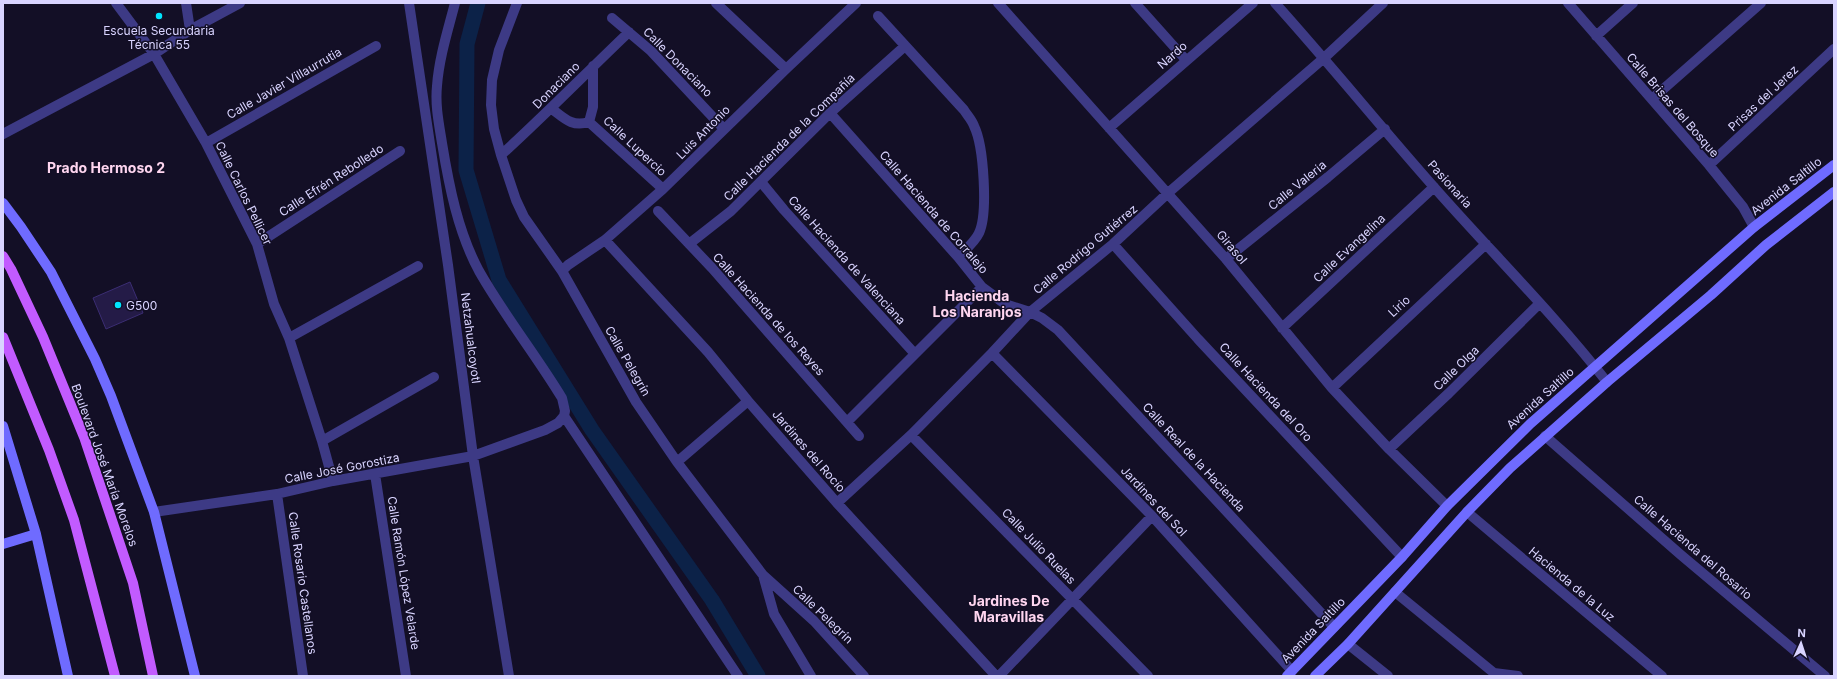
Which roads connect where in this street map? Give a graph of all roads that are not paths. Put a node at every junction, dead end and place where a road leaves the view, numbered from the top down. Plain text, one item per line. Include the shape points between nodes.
1 (116, 3) edge
2 (186, 3) edge
3 (240, 3) edge
4 (409, 3) edge
5 (455, 3) edge
6 (716, 3) edge
7 (998, 3) edge
8 (1135, 3) edge
9 (1253, 3) edge
10 (1274, 3) edge
11 (1383, 3) edge
12 (1568, 3) edge
13 (1633, 3) edge
14 (1761, 3) edge
15 (518, 4) edge
16 (850, 5) edge
17 (878, 16) dead end
18 (612, 18) dead end
19 (190, 30) junction
20 (629, 32) junction
21 (1596, 36) junction
22 (376, 46) dead end
23 (905, 46) junction
24 (1834, 49) edge
25 (154, 54) junction
26 (1324, 58) junction
27 (1186, 60) junction
28 (593, 66) junction
29 (786, 69) junction
30 (1652, 99) junction
31 (552, 109) junction
32 (830, 113) junction
33 (590, 122) junction
34 (1109, 128) junction
35 (724, 129) junction
36 (1385, 129) junction
37 (3, 134) edge
38 (206, 143) junction
39 (400, 151) dead end
40 (501, 155) junction
41 (1709, 165) junction
42 (1834, 165) edge
43 (761, 182) junction
44 (1434, 187) junction
45 (663, 189) junction
46 (1834, 192) edge
47 (1168, 194) junction
48 (3, 203) edge
49 (658, 211) dead end
50 (1754, 227) junction
51 (605, 240) junction
52 (257, 244) junction
53 (689, 244) junction
54 (1113, 244) junction
55 (1486, 244) junction
56 (3, 256) edge
57 (958, 257) junction
58 (1226, 259) junction
59 (418, 266) dead end
60 (562, 271) junction
61 (982, 287) junction
62 (1539, 304) junction
63 (1030, 312) junction
64 (1282, 328) junction
65 (3, 337) edge
66 (289, 338) junction
67 (992, 353) junction
68 (915, 354) junction
69 (1594, 366) junction
70 (434, 377) dead end
71 (1607, 382) junction
72 (1332, 388) junction
73 (748, 401) junction
74 (564, 416) junction
75 (847, 422) junction
76 (3, 426) edge
77 (911, 435) junction
78 (859, 436) dead end
79 (1545, 436) junction
80 (322, 441) junction
81 (1389, 449) junction
82 (473, 456) junction
83 (677, 462) junction
84 (375, 474) junction
85 (333, 481) junction
86 (277, 494) junction
87 (837, 503) junction
88 (1448, 506) junction
89 (154, 512) junction
90 (1467, 512) junction
91 (1152, 516) junction
92 (36, 534) junction
93 (3, 544) edge
94 (1402, 557) junction
95 (763, 575) junction
96 (1395, 592) junction
97 (1073, 599) junction
98 (1334, 627) junction
99 (1348, 644) junction
100 (1290, 673) edge
101 (1493, 675) edge
102 (68, 676) edge
103 (115, 676) edge
104 (153, 676) edge
105 (195, 676) edge
106 (303, 676) edge
107 (406, 676) edge
108 (509, 676) edge
109 (738, 676) edge
110 (811, 676) edge
111 (864, 676) edge
112 (996, 676) edge
113 (999, 676) edge
114 (1148, 676) edge
115 (1315, 676) edge
116 (1388, 676) edge
117 (1518, 676) edge
118 (1662, 676) edge
119 (1825, 676) edge

1 - 25 street, Calle Carlos Pellicer
2 - 19 street
3 - 19 street
4 - 82 street, Netzahualcoyotl
5 - 74 street via 437,87 440,132 455,205 464,236 480,271 562,398
6 - 29 street
7 - 34 street, Girasol
8 - 27 street
9 - 27 street, Nardo
10 - 26 street, Pasionaria
11 - 26 street, Calle Rodrigo Gutiérrez
12 - 21 street, Calle Brisas del Bosque
13 - 21 street
14 - 30 street
15 - 40 street, Calle Pelegrín via 499,50 492,80 491,105
16 - 29 street, Luis Antonio
17 - 23 street
18 - 20 street, Calle Donaciano
19 - 25 street
20 - 28 street, Donaciano
20 - 35 street, Calle Donaciano via 651,51
21 - 30 street, Calle Brisas del Bosque
22 - 38 street, Calle Javier Villaurrutia
23 - 32 street, Calle Hacienda de la Compañía
23 - 57 street via 964,110 978,135 984,184 983,219 978,234
24 - 41 street, Prisas del Jerez
25 - 37 street
25 - 38 street, Calle Carlos Pellicer
26 - 36 street, Pasionaria
26 - 47 street, Calle Rodrigo Gutiérrez
27 - 34 street, Nardo
28 - 31 street, Donaciano
28 - 33 street via 593,107
29 - 35 street, Luis Antonio
30 - 41 street, Calle Brisas del Bosque
31 - 33 street via 572,123
31 - 40 street, Donaciano
32 - 43 street, Calle Hacienda de la Compañía
32 - 57 street, Calle Hacienda de Corralejo
33 - 45 street, Calle Lupercio
34 - 47 street, Girasol
35 - 45 street, Luis Antonio
36 - 44 street, Pasionaria
36 - 58 street, Calle Valeria
38 - 52 street, Calle Carlos Pellicer
39 - 52 street, Calle Efrén Rebolledo
40 - 60 street, Calle Pelegrín via 524,217
41 - 50 street, Calle Brisas del Bosque via 1743,208
42 - 50 street, Avenida Saltillo
43 - 53 street, Calle Hacienda de la Compañía via 731,211
43 - 68 street, Calle Hacienda de Valenciana
44 - 55 street, Pasionaria
44 - 64 street, Calle Evangelina
45 - 51 street, Luis Antonio
46 - 71 street via 1766,245 1711,296
47 - 54 street, Calle Rodrigo Gutiérrez
47 - 58 street, Girasol
48 - 89 street via 51,272 74,316 111,396
49 - 53 street, Calle Hacienda de los Reyes
50 - 69 street, Avenida Saltillo
51 - 60 street, Luis Antonio
51 - 73 street, Jardines del Rocío via 708,352
52 - 66 street, Calle Carlos Pellicer via 274,304
53 - 75 street, Calle Hacienda de los Reyes
54 - 63 street, Calle Rodrigo Gutiérrez
54 - 94 street, Calle Hacienda del Oro
55 - 62 street, Pasionaria
55 - 72 street, Lirio
56 - 104 main road, Boulevard José María Morelos via 43,337 84,437 133,583
57 - 61 street, Calle Hacienda de Corralejo
58 - 64 street, Girasol
59 - 66 street
60 - 83 street, Calle Pelegrín via 636,402
61 - 63 street, Calle Hacienda de Corralejo via 1005,304
61 - 68 street
62 - 69 street, Pasionaria
62 - 81 street, Calle Olga
63 - 67 street, Calle Rodrigo Gutiérrez
63 - 98 street, Calle Real de la Hacienda via 1058,330
64 - 72 street, Girasol
65 - 103 main road via 50,450 74,520
66 - 80 street, Calle Carlos Pellicer
67 - 77 street, Calle Rodrigo Gutiérrez
67 - 91 street, Jardines del Sol
68 - 75 street
69 - 71 street, Pasionaria
69 - 88 street, Avenida Saltillo via 1530,424
70 - 80 street
71 - 79 street
72 - 81 street, Girasol
73 - 83 street
73 - 87 street, Jardines del Rocío
74 - 82 street, Calle José Gorostiza via 558,423 545,430
74 - 109 street
75 - 78 street, Calle Hacienda de los Reyes
76 - 92 street
77 - 87 street, Calle Rodrigo Gutiérrez
77 - 97 street, Calle Julio Ruelas
79 - 90 street
79 - 119 street, Calle Hacienda del Rosario
80 - 85 street, Calle Carlos Pellicer
81 - 88 street, Girasol
82 - 84 street, Calle José Gorostiza
82 - 108 street, Netzahualcoyotl
83 - 95 street, Calle Pelegrín
84 - 85 street, Calle José Gorostiza
84 - 107 street, Calle Ramón López Velarde
85 - 86 street, Calle José Gorostiza
86 - 89 street, Calle José Gorostiza
86 - 106 street, Calle Rosario Castellanos
87 - 112 street, Jardines del Rocío
88 - 94 street, Avenida Saltillo
89 - 105 street
90 - 96 street
90 - 118 street, Hacienda de la Luz
91 - 97 street
91 - 100 street, Jardines del Sol
92 - 93 street
92 - 102 street
94 - 98 street, Avenida Saltillo
95 - 110 street via 774,614
95 - 111 street, Calle Pelegrín via 814,621
96 - 99 street
96 - 101 street
97 - 113 street
97 - 114 street, Calle Julio Ruelas
98 - 100 street, Avenida Saltillo
99 - 115 street
99 - 116 street
101 - 117 street

